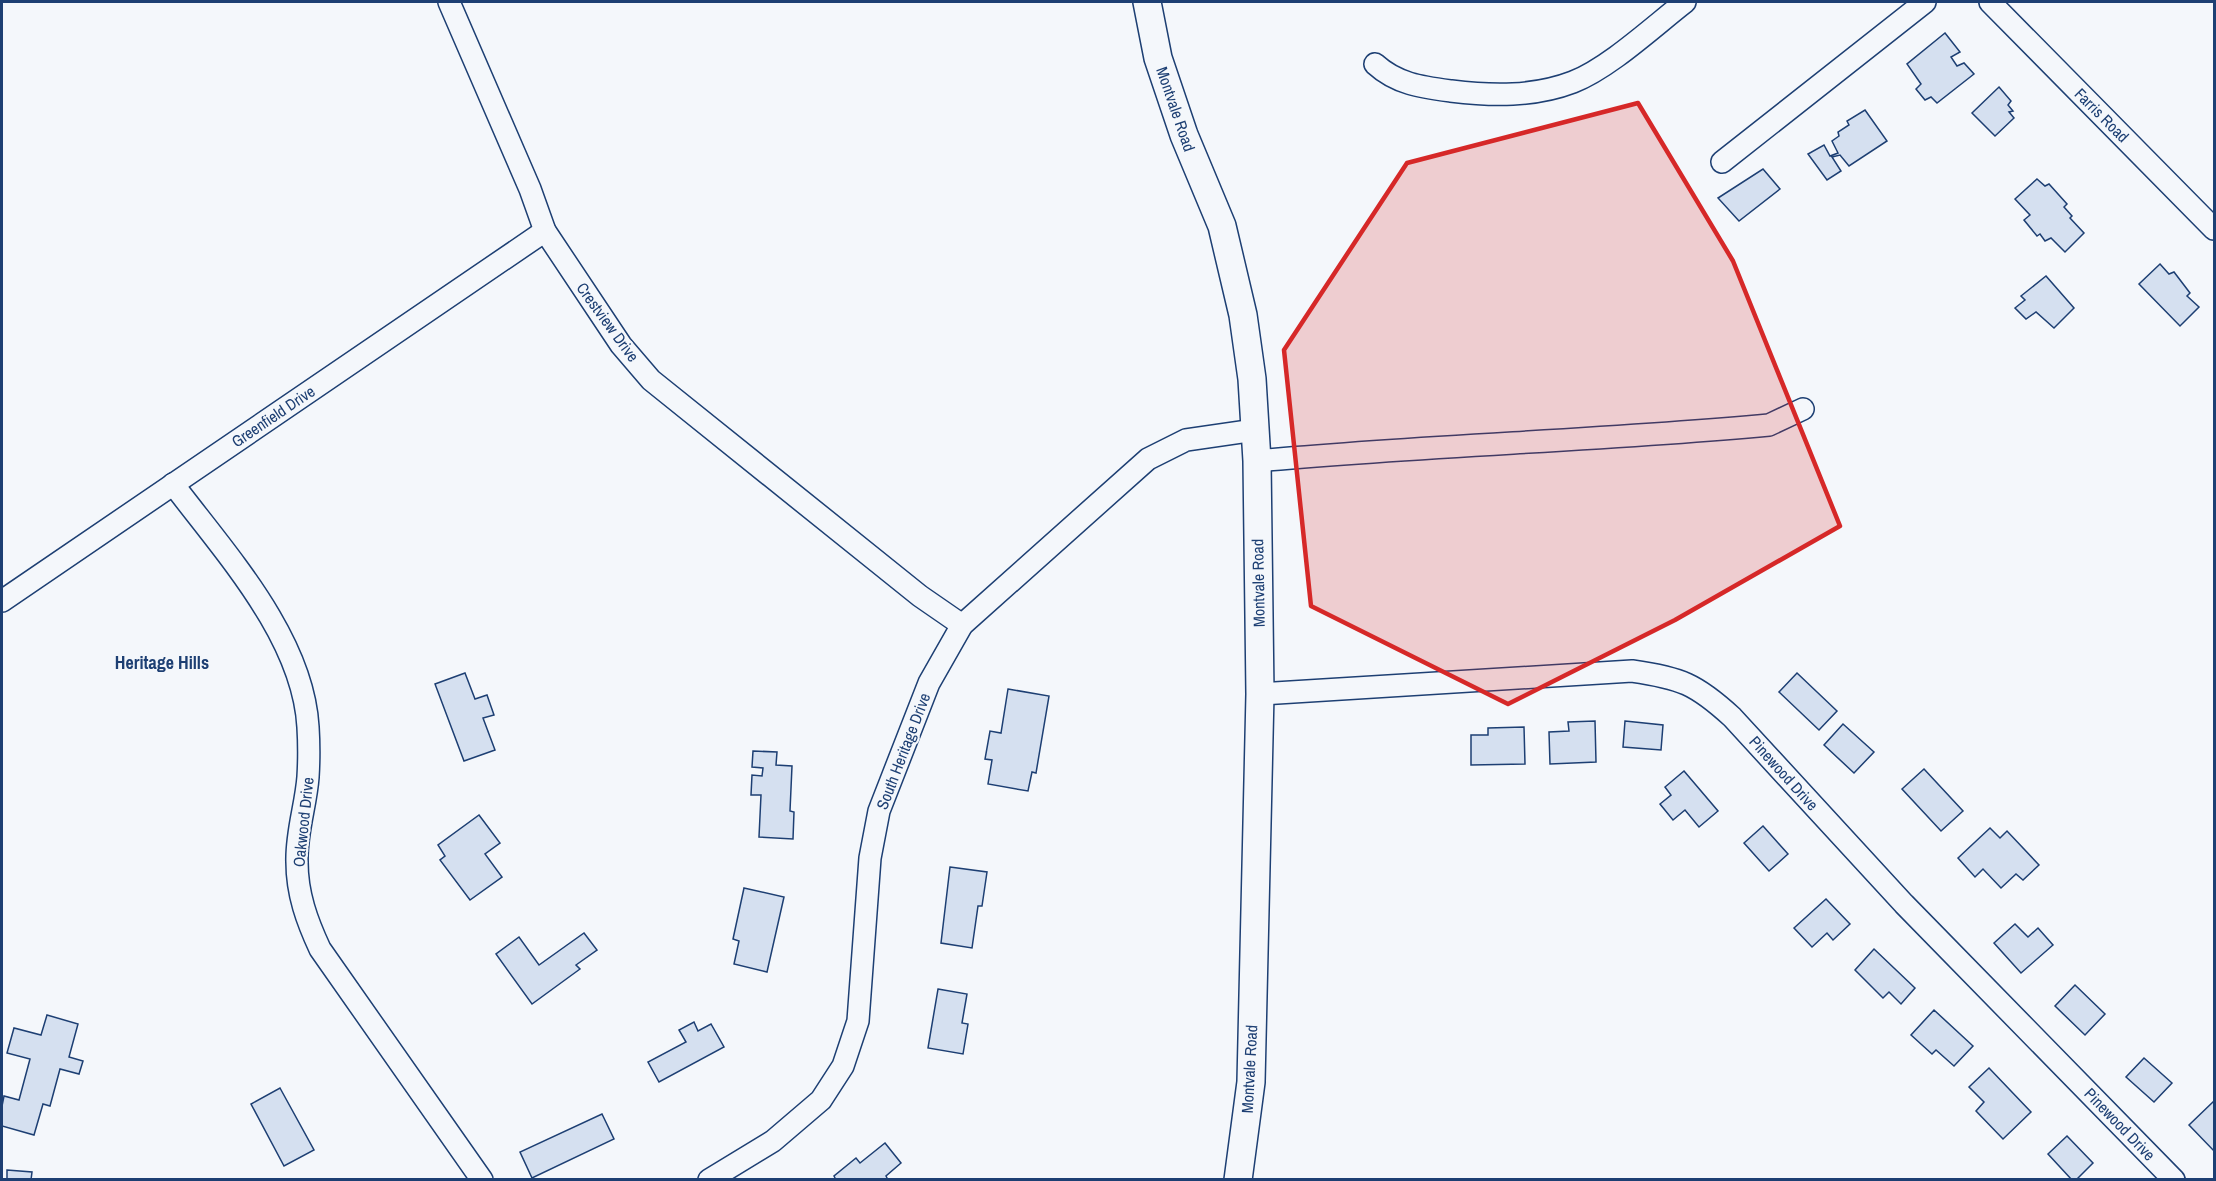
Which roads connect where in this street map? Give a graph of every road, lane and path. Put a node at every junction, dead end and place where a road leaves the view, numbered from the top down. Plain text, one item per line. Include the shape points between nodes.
1 (449, 2) edge
2 (1147, 2) edge
3 (1685, 2) edge
4 (1925, 2) edge
5 (1990, 2) edge
6 (1375, 64) dead end
7 (1722, 162) dead end
8 (2214, 229) edge
9 (545, 231) junction
10 (1803, 409) dead end
11 (1255, 430) junction
12 (1257, 461) junction
13 (173, 484) junction
14 (2, 601) edge
15 (962, 625) junction
16 (1260, 694) junction
17 (482, 1179) edge
18 (709, 1179) edge
19 (1238, 1179) edge
20 (2174, 1179) edge

1 - 9 street, Crestview Drive
2 - 11 main road, Montvale Road via 1165,80 1222,226 1243,315
3 - 6 street via 1574,82 1532,93 1483,95 1414,86 1388,76
4 - 7 street
5 - 8 street, Farris Road
9 - 13 street, Greenfield Drive
9 - 15 street, Crestview Drive via 621,345 651,380 920,597
10 - 12 street via 1769,425
11 - 12 main road, Montvale Road
11 - 15 street, South Heritage Drive via 1186,440 1148,459
12 - 16 main road, Montvale Road
13 - 14 street, Greenfield Drive
13 - 17 street, Oakwood Drive via 253,590 284,643 303,689 308,777 297,862 306,917 320,949
15 - 18 street, South Heritage Drive via 929,683 879,811 870,858 858,1021 843,1066 821,1100 773,1141
16 - 19 main road, Montvale Road via 1251,1082
16 - 20 street, Pinewood Drive via 1632,671 1669,676 1705,692 1904,904

